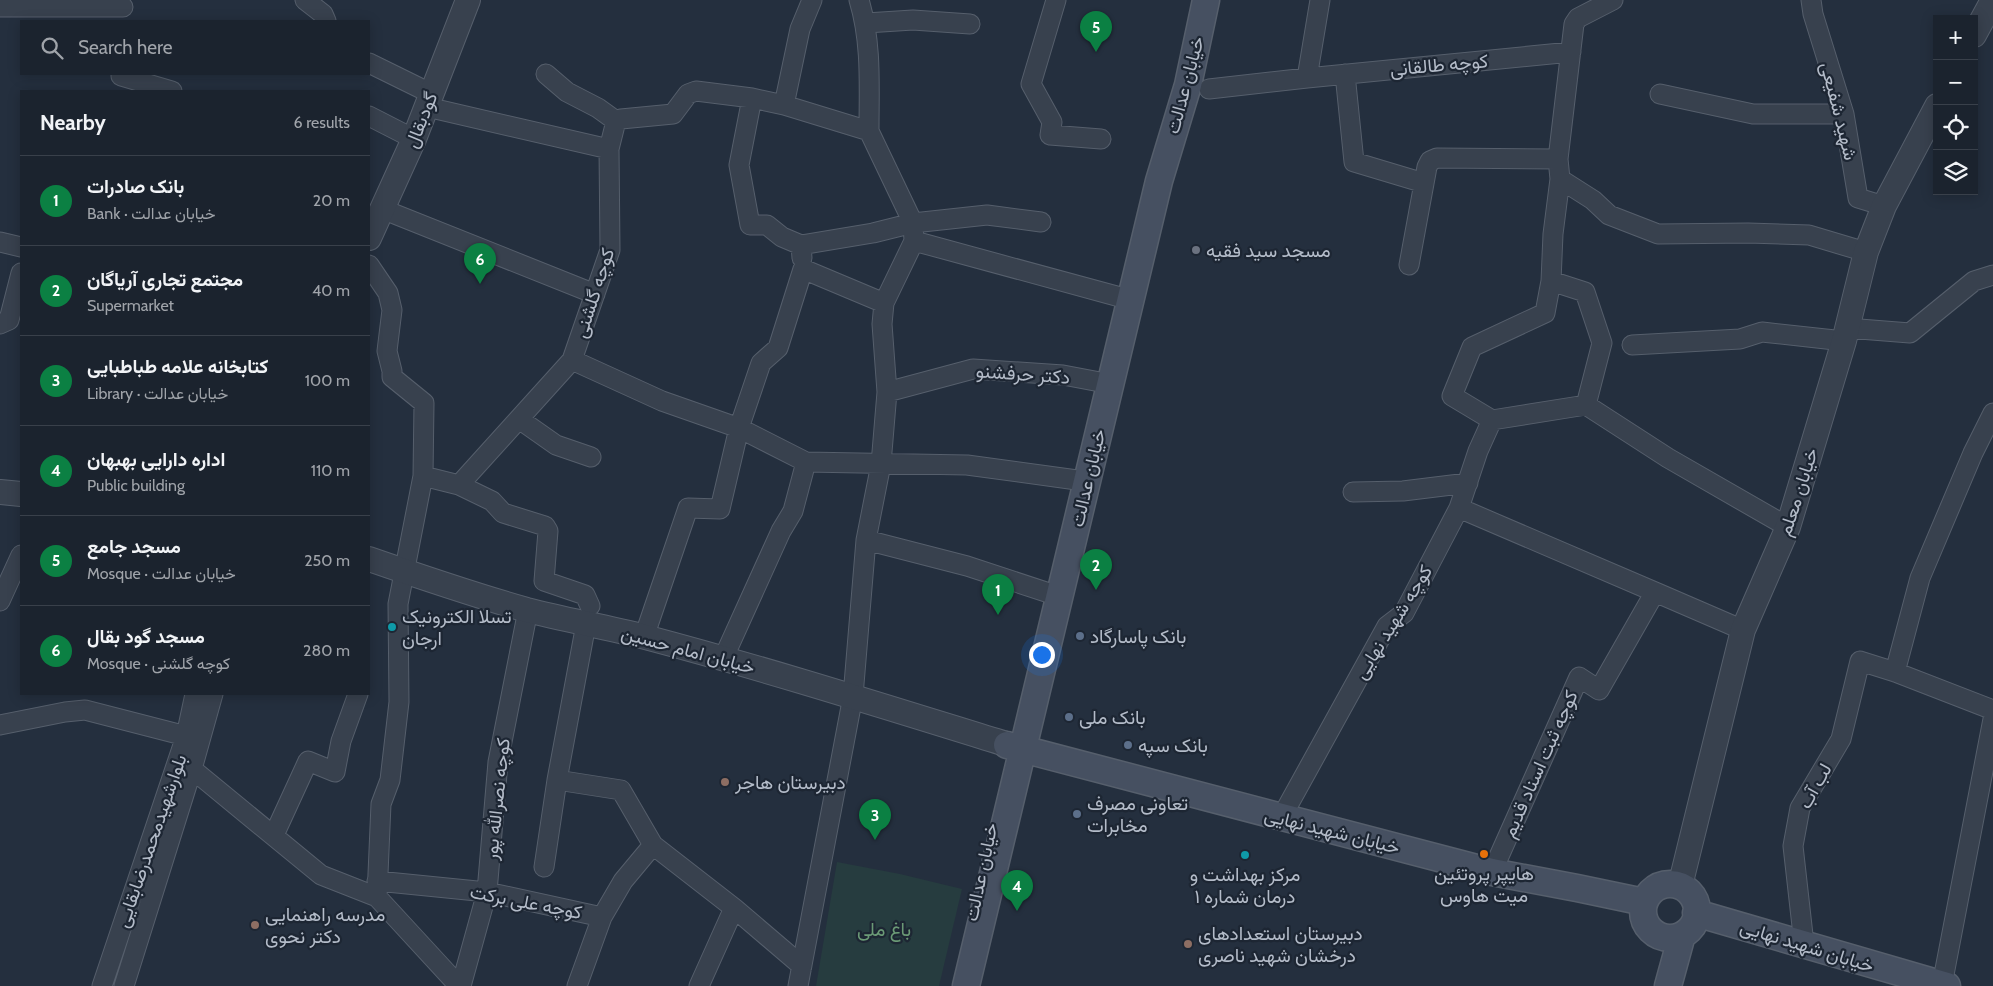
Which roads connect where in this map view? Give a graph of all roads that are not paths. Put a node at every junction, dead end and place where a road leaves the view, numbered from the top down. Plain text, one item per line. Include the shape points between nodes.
1 (305, 0) edge
2 (468, 0) edge
3 (812, 0) edge
4 (859, 0) edge
5 (1056, 0) edge
6 (1189, 0) edge
7 (1206, 0) edge
8 (1320, 0) edge
9 (1613, 0) edge
10 (1811, 0) edge
11 (1982, 0) edge
12 (1992, 1) edge
13 (0, 7) edge
14 (125, 10) edge
15 (326, 20) edge
16 (866, 24) junction
17 (970, 24) dead end
18 (1978, 27) edge
19 (1571, 52) junction
20 (370, 64) edge
21 (546, 74) dead end
22 (1345, 74) junction
23 (1307, 78) junction
24 (120, 80) edge
25 (1209, 88) dead end
26 (167, 90) edge
27 (1660, 94) dead end
28 (752, 98) junction
29 (430, 100) junction
30 (784, 105) junction
31 (1844, 114) junction
32 (1933, 114) edge
33 (370, 117) edge
34 (616, 121) junction
35 (869, 132) junction
36 (1101, 139) dead end
37 (414, 140) junction
38 (610, 149) junction
39 (1558, 159) junction
40 (1560, 179) junction
41 (1424, 183) junction
42 (1884, 206) junction
43 (382, 209) junction
44 (1040, 222) dead end
45 (913, 232) junction
46 (370, 236) edge
47 (0, 242) edge
48 (801, 245) junction
49 (20, 246) edge
50 (1866, 252) junction
51 (1409, 265) dead end
52 (370, 266) edge
53 (803, 269) junction
54 (1993, 275) edge
55 (20, 277) edge
56 (1551, 281) junction
57 (594, 294) junction
58 (1120, 297) junction
59 (884, 304) junction
60 (10, 320) edge
61 (1846, 335) junction
62 (1632, 345) dead end
63 (572, 360) junction
64 (1100, 382) junction
65 (888, 392) junction
66 (1586, 405) junction
67 (1993, 413) edge
68 (519, 418) junction
69 (1492, 420) junction
70 (738, 428) junction
71 (591, 457) dead end
72 (806, 462) junction
73 (881, 464) junction
74 (423, 476) junction
75 (1077, 480) junction
76 (1468, 483) junction
77 (459, 485) junction
78 (0, 492) edge
79 (1353, 492) dead end
80 (20, 494) edge
81 (1459, 508) junction
82 (1788, 527) junction
83 (866, 540) junction
84 (20, 560) edge
85 (382, 568) edge
86 (15, 583) edge
87 (1654, 592) junction
88 (1049, 593) junction
89 (0, 601) edge
90 (528, 610) junction
91 (588, 615) junction
92 (1743, 630) junction
93 (644, 637) junction
94 (723, 659) junction
95 (1895, 672) junction
96 (195, 695) edge
97 (213, 695) edge
98 (221, 695) edge
99 (358, 695) edge
100 (853, 696) junction
101 (77, 702) edge
102 (1993, 710) edge
103 (208, 713) junction
104 (1993, 719) edge
105 (0, 725) edge
106 (186, 736) junction
107 (1015, 747) junction
108 (192, 769) junction
109 (557, 780) junction
110 (1281, 818) junction
111 (274, 835) junction
112 (653, 845) junction
113 (544, 867) dead end
114 (1492, 872) junction
115 (1680, 886) junction
116 (377, 889) junction
117 (487, 892) junction
118 (1644, 902) junction
119 (734, 908) junction
120 (1696, 913) junction
121 (602, 917) junction
122 (1673, 936) junction
123 (1804, 944) junction
124 (802, 966) junction
125 (1944, 985) edge
126 (102, 986) edge
127 (124, 986) edge
128 (460, 986) edge
129 (577, 986) edge
130 (699, 986) edge
131 (798, 986) edge
132 (955, 986) edge
133 (966, 986) edge
134 (1650, 986) edge
135 (1668, 986) edge

1 - 15 street via 323,14
2 - 29 street, گودبقال
3 - 30 street via 800,29
4 - 16 street
5 - 36 street via 1031,84 1052,122 1050,135
6 - 58 main road, خیابان عدالت
7 - 107 main road, خیابان عدالت via 1188,85 1158,181
8 - 23 street
9 - 19 street via 1578,18 1574,24
10 - 31 street, شهید شفیعی
11 - 12 street
12 - 18 street
13 - 14 street
16 - 17 street via 913,20
16 - 35 street via 870,68
19 - 22 street, کوچه طالقانی
19 - 39 street
20 - 29 street
21 - 34 street via 567,92
22 - 23 street, کوچه طالقانی
22 - 41 street via 1354,162
23 - 25 street, کوچه طالقانی
24 - 26 street
27 - 31 street via 1753,114
28 - 30 street
28 - 34 street via 696,91 688,94 673,114
28 - 48 street via 740,165 750,224 767,225 782,237
29 - 37 street, گودبقال
29 - 38 street
30 - 35 street
31 - 42 street, شهید شفیعی via 1858,198
32 - 42 street, خیابان معلم
33 - 37 street
34 - 38 street, کوچه گلشنی
35 - 45 street
37 - 43 street, گودبقال
38 - 57 street, کوچه گلشنی via 610,250
39 - 40 street
39 - 41 street via 1436,158 1426,167
40 - 50 street via 1593,200 1609,215 1658,234 1748,232 1809,235
40 - 56 street
41 - 51 street
42 - 50 street, خیابان معلم
43 - 46 street, گودبقال
43 - 57 street
44 - 45 street via 987,215
45 - 48 street
45 - 58 street
45 - 59 street
47 - 49 street
48 - 53 street
50 - 61 street, خیابان معلم
52 - 74 street via 388,293 392,310 387,351 392,377 424,403
53 - 59 street
53 - 70 street via 778,348 760,363
54 - 61 street via 1974,281 1910,333
55 - 60 street
56 - 66 street via 1585,292 1602,344
56 - 69 street via 1545,313 1472,347 1452,396
57 - 63 street, کوچه گلشنی
58 - 64 main road, خیابان عدالت
59 - 65 street via 882,324
61 - 62 street via 1762,332 1740,339
61 - 82 street, خیابان معلم
63 - 68 street, کوچه گلشنی
63 - 70 street via 662,401
64 - 65 street, دکتر حرفشنو via 1063,375 973,369
64 - 75 main road, خیابان عدالت
65 - 73 street
66 - 69 street
66 - 82 street via 1668,458
67 - 95 street via 1920,578
68 - 71 street via 556,446
68 - 77 street, کوچه گلشنی
69 - 76 street, کوچه شهید نهایی
70 - 72 street
70 - 93 street via 720,509 688,508
72 - 73 street
72 - 94 street via 792,512
73 - 75 street via 967,465
73 - 83 street
74 - 77 street
74 - 85 street
75 - 88 main road, خیابان عدالت
76 - 79 street via 1402,491
76 - 81 street, کوچه شهید نهایی
77 - 91 street via 492,501 503,513 546,526 544,580 585,595
78 - 80 street
81 - 87 street
81 - 110 street, کوچه شهید نهایی via 1404,612 1387,626
82 - 92 street, خیابان معلم
83 - 88 street via 967,566
83 - 100 street
84 - 86 street
85 - 90 street, خیابان امام حسین
85 - 116 street via 398,604 399,702 390,780 382,804
86 - 89 street
87 - 92 street
87 - 114 street, کوچه ثبت اسناد قدیم via 1599,690 1579,677
88 - 107 main road, خیابان عدالت
90 - 91 street, خیابان امام حسین
90 - 117 street, کوچه نصرالله پور via 498,762
91 - 93 street, خیابان امام حسین
91 - 109 street
92 - 115 street, خیابان معلم
93 - 94 street, خیابان امام حسین
94 - 100 street, خیابان امام حسین
95 - 102 street
95 - 123 street, لب آب via 1860,661 1841,739 1800,808 1793,846
96 - 106 street, بلوارشهیدمحمدرضابقایی
97 - 103 street, بلوارشهیدمحمدرضابقایی
98 - 103 street
99 - 111 street via 334,772 308,761
100 - 107 street, خیابان امام حسین
100 - 124 street
101 - 105 street
101 - 106 street via 85,710
103 - 108 street, بلوارشهیدمحمدرضابقایی
104 - 125 street
106 - 126 street, بلوارشهیدمحمدرضابقایی
107 - 110 main road, خیابان شهید نهایی
107 - 132 main road, خیابان عدالت
107 - 133 main road, خیابان عدالت
108 - 111 street
108 - 127 street, بلوارشهیدمحمدرضابقایی
109 - 112 street via 621,790
109 - 113 street
110 - 114 main road, خیابان شهید نهایی
111 - 116 street via 321,875
112 - 119 street
112 - 121 street via 623,881
114 - 118 main road, خیابان شهید نهایی
115 - 118 main road via 1664,884 1656,887
115 - 120 main road via 1694,900
116 - 117 street, کوچه علی برکت
116 - 128 street
117 - 121 street, کوچه علی برکت
117 - 128 street, کوچه نصرالله پور
118 - 122 main road via 1646,924 1654,933
119 - 124 street
119 - 130 street
120 - 122 main road via 1694,922
120 - 123 main road, خیابان شهید نهایی
121 - 129 street, کوچه علی برکت
122 - 134 main road
122 - 135 main road
123 - 125 main road, خیابان شهید نهایی
124 - 131 street

